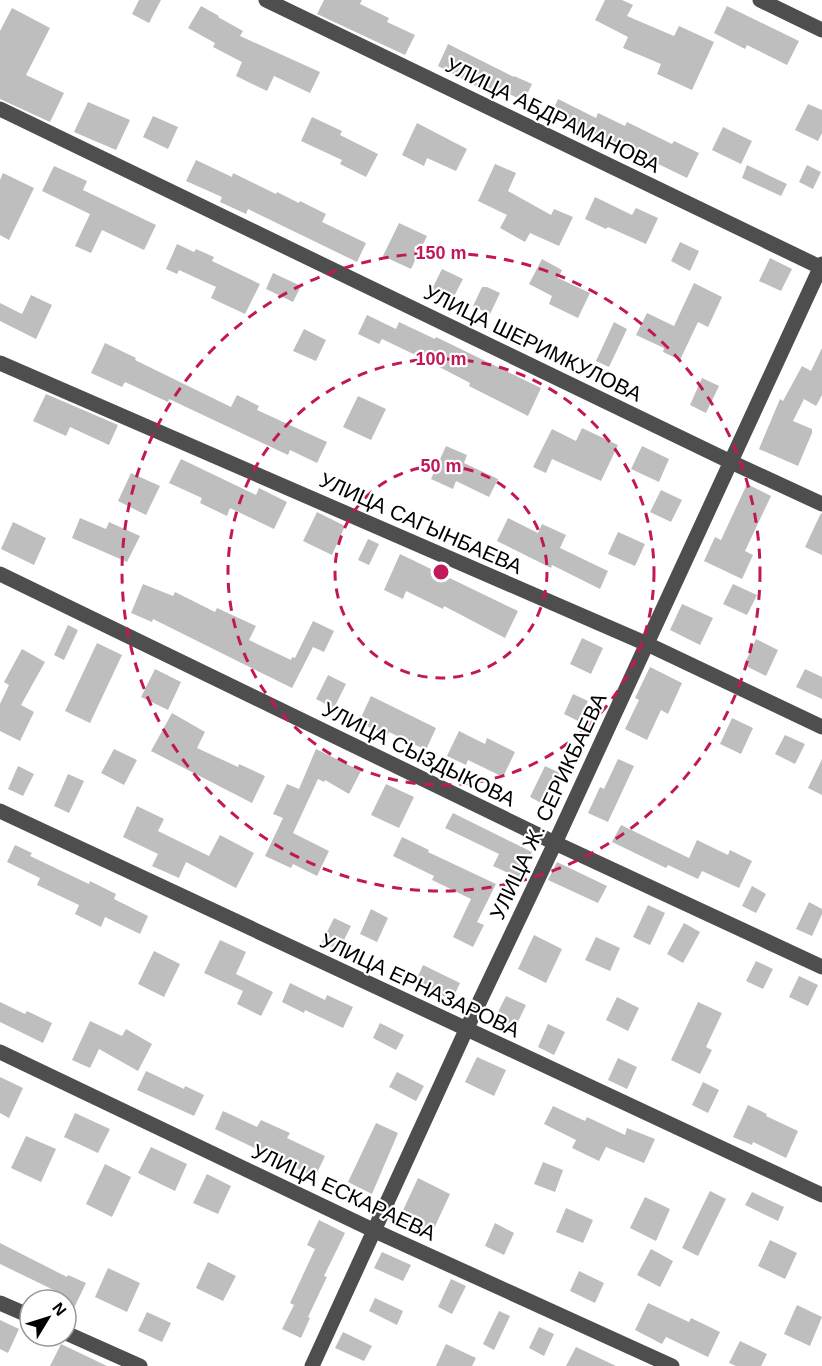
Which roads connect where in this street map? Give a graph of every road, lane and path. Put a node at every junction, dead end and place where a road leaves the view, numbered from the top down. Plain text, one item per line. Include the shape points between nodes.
1 (266, 0) edge
2 (760, 0) edge
3 (822, 30) edge
4 (0, 109) edge
5 (822, 267) edge
6 (0, 363) edge
7 (731, 462) junction
8 (822, 504) edge
9 (0, 574) edge
10 (646, 644) junction
11 (822, 727) edge
12 (0, 811) edge
13 (555, 843) junction
14 (822, 967) edge
15 (466, 1030) junction
16 (0, 1052) edge
17 (822, 1195) edge
18 (375, 1231) junction
19 (0, 1303) edge
20 (18, 1311) edge
21 (78, 1338) edge
22 (140, 1366) edge
23 (312, 1366) edge
24 (672, 1366) edge

1 - 5 street, УЛИЦА АБДРАМАНОВА
2 - 3 street
4 - 7 street, УЛИЦА ШЕРИМКУЛОВА
5 - 7 street, УЛИЦА Ж. СЕРИКБАЕВА
6 - 10 street, УЛИЦА САГЫНБАЕВА
7 - 8 street, УЛИЦА ШЕРИМКУЛОВА
7 - 10 street, УЛИЦА Ж. СЕРИКБАЕВА
9 - 13 street, УЛИЦА СЫЗДЫКОВА
10 - 11 street, УЛИЦА САГЫНБАЕВА
10 - 13 street, УЛИЦА Ж. СЕРИКБАЕВА
12 - 15 street, УЛИЦА ЕРНАЗАРОВА
13 - 14 street, УЛИЦА СЫЗДЫКОВА
13 - 15 street, УЛИЦА Ж. СЕРИКБАЕВА
15 - 17 street, УЛИЦА ЕРНАЗАРОВА
15 - 18 street, УЛИЦА Ж. СЕРИКБАЕВА
16 - 18 street, УЛИЦА ЕСКАРАЕВА
18 - 23 street, УЛИЦА Ж. СЕРИКБАЕВА
18 - 24 street, УЛИЦА ЕСКАРАЕВА
19 - 20 street
21 - 22 street

